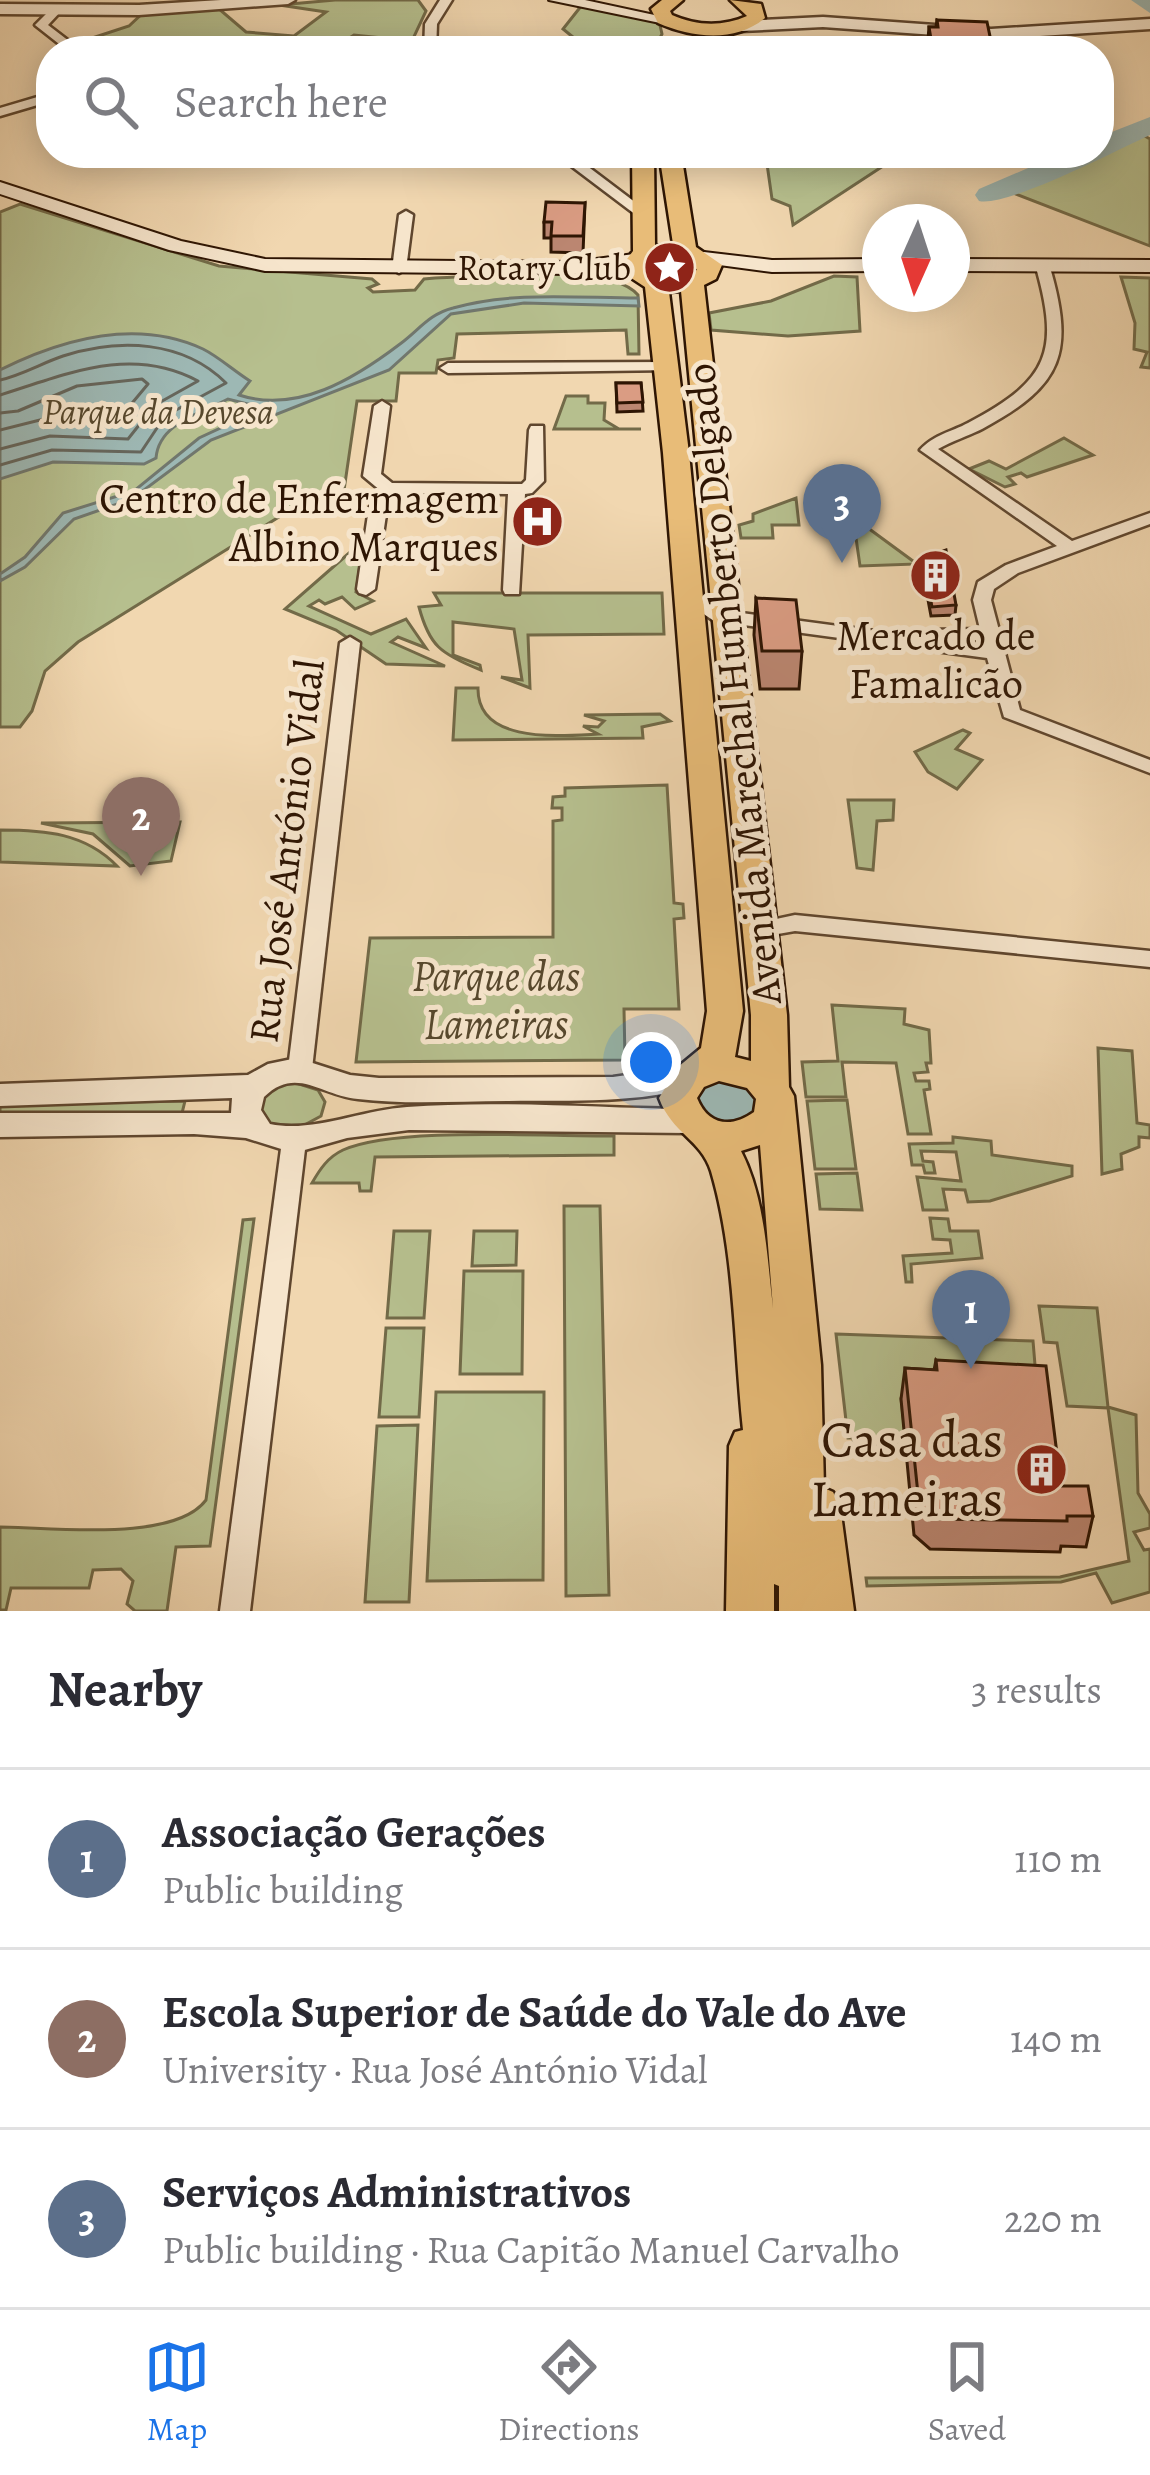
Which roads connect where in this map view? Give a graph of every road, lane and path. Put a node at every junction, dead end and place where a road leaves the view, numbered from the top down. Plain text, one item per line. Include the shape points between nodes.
1 (288, 0) edge
2 (557, 0) edge
3 (674, 0) edge
4 (438, 3) edge
5 (749, 3) edge
6 (184, 4) edge
7 (0, 9) edge
8 (57, 9) junction
9 (823, 22) junction
10 (1150, 23) edge
11 (735, 27) junction
12 (670, 30) junction
13 (55, 36) edge
14 (428, 36) edge
15 (719, 36) edge
16 (36, 101) edge
17 (0, 112) edge
18 (582, 168) edge
19 (643, 168) edge
20 (674, 168) edge
21 (0, 188) edge
22 (645, 214) junction
23 (406, 215) dead end
24 (1042, 264) junction
25 (862, 265) edge
26 (970, 265) edge
27 (1150, 266) edge
28 (697, 267) junction
29 (643, 268) junction
30 (399, 269) junction
31 (448, 368) dead end
32 (668, 368) junction
33 (382, 406) dead end
34 (537, 430) dead end
35 (396, 489) junction
36 (517, 489) junction
37 (1150, 518) edge
38 (1070, 547) junction
39 (366, 590) dead end
40 (512, 590) dead end
41 (688, 597) junction
42 (728, 617) junction
43 (350, 643) dead end
44 (992, 644) junction
45 (1150, 767) edge
46 (760, 929) junction
47 (1150, 959) edge
48 (300, 1069) junction
49 (697, 1073) junction
50 (339, 1086) junction
51 (254, 1087) junction
52 (0, 1095) edge
53 (773, 1097) junction
54 (0, 1125) edge
55 (251, 1127) junction
56 (700, 1129) junction
57 (309, 1137) junction
58 (777, 1366) junction
59 (235, 1611) edge
60 (750, 1611) edge
61 (784, 1611) edge
62 (803, 1611) edge
63 (830, 1611) edge

1 - 6 street
2 - 12 main road
3 - 12 main road via 661,8
4 - 14 street
5 - 9 street
5 - 11 main road via 756,17
6 - 8 street
7 - 8 street
8 - 13 street via 41,26
9 - 10 street via 976,34
9 - 11 street
11 - 12 main road
11 - 15 main road
16 - 17 street
18 - 22 street
19 - 22 main road, Avenida Marechal Humberto Delgado
20 - 28 main road, Avenida Marechal Humberto Delgado
21 - 30 main road via 224,259
22 - 29 main road, Avenida Marechal Humberto Delgado
23 - 30 street
24 - 26 main road
24 - 27 main road
24 - 38 street via 1058,325 1054,361 1024,398 929,446
25 - 28 main road
28 - 29 main road
28 - 29 main road
28 - 42 main road, Avenida Marechal Humberto Delgado
29 - 30 main road
29 - 32 main road, Avenida Marechal Humberto Delgado
31 - 32 street
32 - 41 main road, Avenida Marechal Humberto Delgado
33 - 35 street via 372,476
34 - 36 street via 536,481
35 - 36 street
35 - 39 street via 378,508
36 - 40 street
37 - 38 street
38 - 44 street via 985,586
41 - 42 street
41 - 49 main road, Avenida Marechal Humberto Delgado via 725,1011 718,1052
42 - 44 street
42 - 46 main road, Avenida Marechal Humberto Delgado
43 - 48 street, Rua José António Vidal
44 - 45 street via 1011,713
46 - 47 street via 795,922
46 - 53 main road, Avenida Marechal Humberto Delgado
48 - 50 street
48 - 51 street
49 - 50 street via 610,1088
49 - 53 main road via 732,1066 760,1076
49 - 56 main road via 678,1098
50 - 57 street via 341,1115
51 - 52 street
51 - 55 street via 244,1111
53 - 56 main road via 772,1119 748,1136
53 - 58 main road, Avenida Marechal Humberto Delgado
54 - 55 street
55 - 57 street via 269,1138
56 - 57 street via 409,1118
56 - 58 main road, Avenida Marechal Humberto Delgado via 730,1168
57 - 59 street
58 - 60 main road, Avenida Marechal Humberto Delgado
58 - 61 main road, Avenida Marechal Humberto Delgado
58 - 62 main road, Avenida Marechal Humberto Delgado
58 - 63 main road, Avenida Marechal Humberto Delgado

